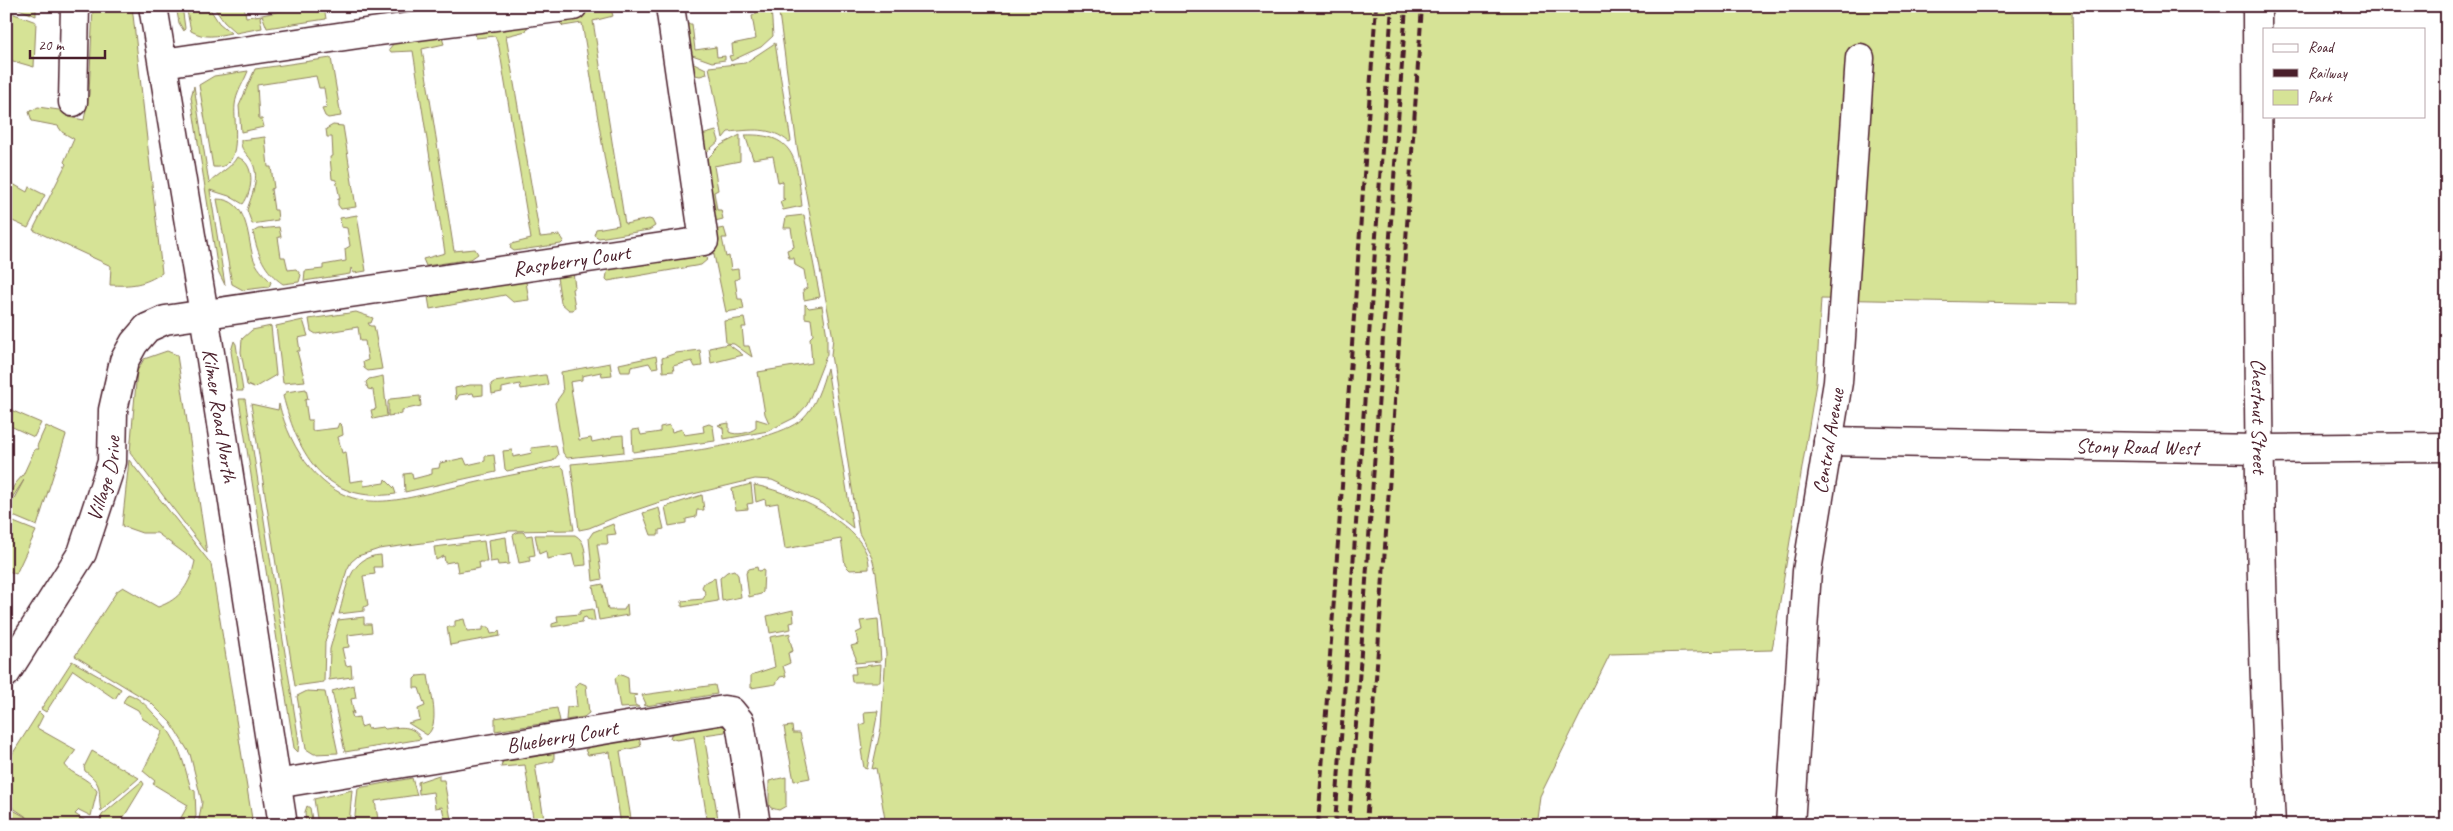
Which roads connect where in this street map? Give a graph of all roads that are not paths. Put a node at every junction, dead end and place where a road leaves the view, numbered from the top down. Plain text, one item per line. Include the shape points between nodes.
1 (75, 6) edge
2 (153, 6) edge
3 (574, 6) edge
4 (670, 6) edge
5 (2257, 6) edge
6 (1860, 58) dead end
7 (163, 63) junction
8 (73, 102) dead end
9 (204, 314) junction
10 (1828, 441) junction
11 (2447, 447) edge
12 (2259, 449) junction
13 (6, 673) edge
14 (276, 784) junction
15 (283, 825) edge
16 (756, 825) edge
17 (1790, 825) edge
18 (2271, 825) edge

1 - 8 street
2 - 7 street, Kilmer Road North
3 - 7 street
4 - 9 street, Raspberry Court via 704,241
5 - 12 street, Chestnut Street
6 - 10 street, Central Avenue via 1838,382
7 - 9 street, Kilmer Road North
9 - 13 street, Village Drive via 166,320 147,328 124,361 113,410 112,462 82,553
9 - 14 street, Kilmer Road North
10 - 12 street, Stony Road West
10 - 17 street, Central Avenue via 1807,571
11 - 12 street, Stony Road West
12 - 18 street, Chestnut Street via 2263,677
14 - 15 street, Kilmer Road North
14 - 16 street, Blueberry Court via 724,710 731,711 740,722

